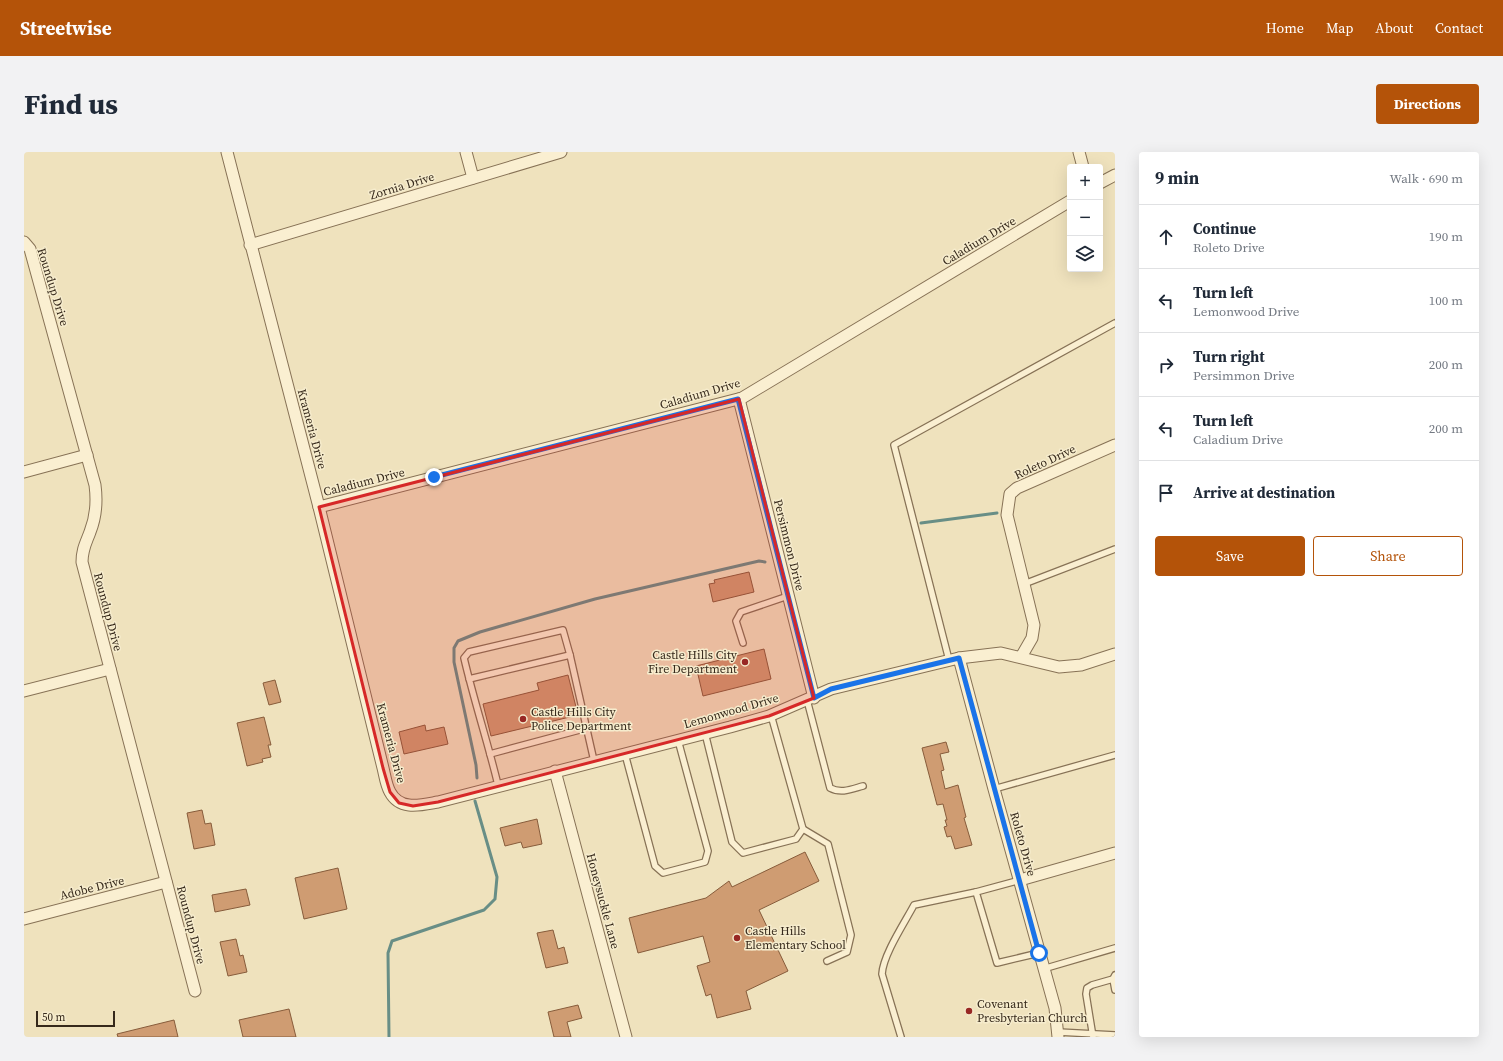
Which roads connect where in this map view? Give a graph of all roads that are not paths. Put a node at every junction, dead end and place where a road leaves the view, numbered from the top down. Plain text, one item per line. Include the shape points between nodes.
1 (227, 152) edge
2 (466, 152) edge
3 (562, 152) edge
4 (1079, 152) edge
5 (1082, 164) edge
6 (1115, 174) edge
7 (472, 178) junction
8 (1103, 182) edge
9 (1067, 203) edge
10 (24, 242) edge
11 (250, 245) junction
12 (1115, 323) edge
13 (738, 399) junction
14 (1115, 445) edge
15 (87, 455) junction
16 (24, 472) edge
17 (319, 506) junction
18 (1115, 549) edge
19 (1024, 584) junction
20 (788, 596) junction
21 (743, 643) dead end
22 (1115, 654) edge
23 (570, 655) junction
24 (1021, 657) junction
25 (954, 659) junction
26 (110, 669) junction
27 (469, 679) junction
28 (24, 691) edge
29 (811, 699) junction
30 (771, 715) junction
31 (587, 728) junction
32 (705, 733) junction
33 (678, 740) junction
34 (625, 753) junction
35 (490, 754) junction
36 (1115, 755) edge
37 (594, 761) junction
38 (555, 771) junction
39 (498, 785) junction
40 (863, 786) dead end
41 (994, 789) junction
42 (399, 803) joint
43 (803, 829) junction
44 (1115, 853) edge
45 (1020, 880) junction
46 (166, 882) junction
47 (976, 892) junction
48 (24, 919) edge
49 (1115, 948) edge
50 (1039, 953) junction
51 (827, 961) dead end
52 (1043, 969) junction
53 (1114, 977) edge
54 (1115, 990) edge
55 (195, 991) dead end
56 (1058, 1034) edge
57 (1094, 1035) edge
58 (1115, 1035) edge
59 (626, 1037) edge
60 (901, 1037) edge

1 - 11 street, Krameria Drive
2 - 7 street
3 - 7 street, Zornia Drive
4 - 5 street
6 - 8 street
7 - 11 street, Zornia Drive
9 - 13 street, Caladium Drive
10 - 15 street, Roundup Drive via 30,249
11 - 17 street, Krameria Drive
12 - 25 lane via 894,445
13 - 17 street, Caladium Drive
13 - 20 street, Persimmon Drive
14 - 19 street, Roleto Drive via 1017,488 1010,494 1007,514
15 - 16 street
15 - 26 street, Roundup Drive via 95,484 96,511 82,551 82,562
17 - 42 street, Krameria Drive via 383,768 390,792
18 - 19 lane
19 - 24 street, Roleto Drive via 1034,625 1032,638
20 - 21 lane via 741,612 736,621
20 - 29 street, Persimmon Drive
22 - 24 street, Lemonwood Drive via 1082,665 1059,667
23 - 27 lane
23 - 27 lane via 563,630 469,652 464,658
23 - 31 lane
24 - 25 street, Lemonwood Drive via 1001,653
25 - 29 street, Lemonwood Drive via 831,689
25 - 41 street, Roleto Drive
26 - 28 street
26 - 46 street, Roundup Drive
27 - 35 lane
29 - 30 street, Lemonwood Drive
29 - 40 lane via 830,788 846,790
30 - 32 street, Lemonwood Drive
30 - 43 lane
31 - 35 lane
31 - 37 lane
32 - 33 street, Lemonwood Drive
32 - 43 lane via 732,842 743,853 796,839
33 - 34 street, Lemonwood Drive
33 - 34 lane via 708,851 705,862 663,873 655,866
34 - 37 street, Lemonwood Drive
35 - 39 lane
36 - 41 lane
37 - 38 street, Lemonwood Drive
38 - 39 street, Lemonwood Drive
38 - 59 street, Honeysuckle Lane
39 - 42 street, Lemonwood Drive via 438,802 413,806
41 - 45 street, Roleto Drive
43 - 51 lane via 828,844 851,935 847,952
44 - 45 street
45 - 47 lane
45 - 50 street, Roleto Drive
46 - 48 street, Adobe Drive
46 - 55 street, Roundup Drive
47 - 50 lane via 997,964
47 - 60 lane via 914,905 892,947 882,974
49 - 52 lane
50 - 52 street, Roleto Drive
52 - 56 street, Roleto Drive
53 - 54 lane
53 - 57 lane via 1087,988
56 - 57 lane
57 - 58 lane

